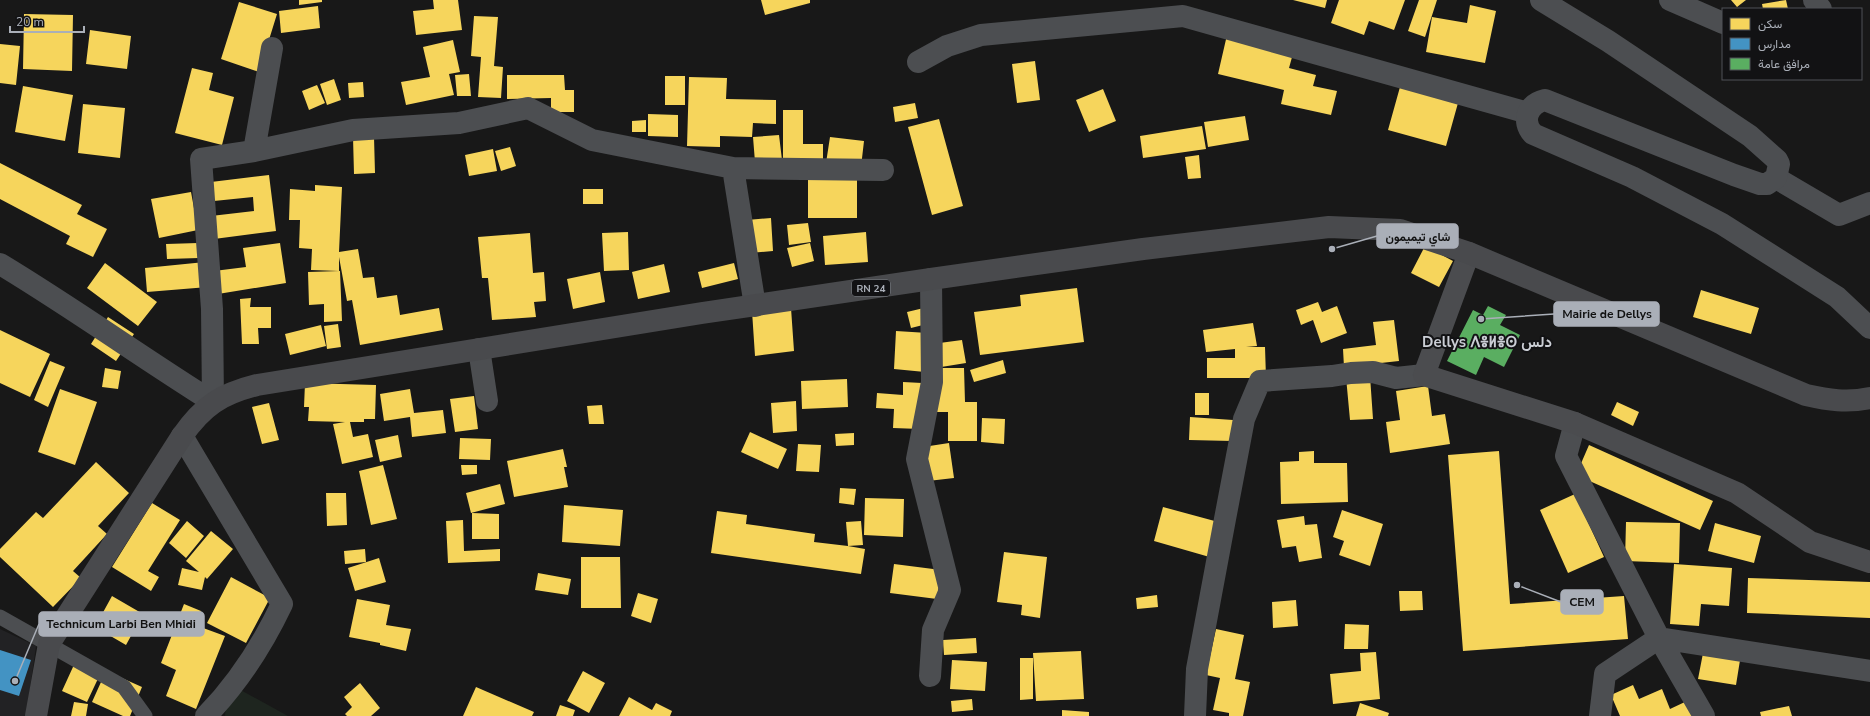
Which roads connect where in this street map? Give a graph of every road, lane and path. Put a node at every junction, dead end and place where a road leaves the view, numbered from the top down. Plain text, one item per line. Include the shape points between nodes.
1 (1541, 0) edge
2 (1670, 0) edge
3 (1814, 0) edge
4 (1820, 8) edge
5 (1722, 23) edge
6 (272, 48) dead end
7 (918, 62) dead end
8 (1528, 113) junction
9 (254, 151) junction
10 (733, 168) junction
11 (883, 170) dead end
12 (1776, 178) junction
13 (1870, 203) edge
14 (1469, 253) junction
15 (0, 264) edge
16 (931, 279) junction
17 (755, 306) junction
18 (1870, 328) edge
19 (479, 349) junction
20 (1424, 375) junction
21 (1870, 398) edge
22 (488, 400) dead end
23 (213, 402) junction
24 (1575, 423) junction
25 (182, 436) junction
26 (1870, 562) edge
27 (0, 617) edge
28 (1659, 638) junction
29 (49, 644) junction
30 (1870, 672) edge
31 (930, 676) dead end
32 (36, 716) edge
33 (145, 716) edge
34 (206, 716) edge
35 (1195, 716) edge
36 (1600, 716) edge
37 (1704, 716) edge

1 - 12 street via 1608,41 1750,136 1777,160 1779,167
2 - 5 street
3 - 4 street
6 - 9 street
7 - 8 street via 947,46 981,35 1183,16
8 - 12 street via 1533,106 1545,100 1734,175 1764,184
8 - 18 street via 1528,127 1534,134 1632,177 1722,224 1837,297
9 - 10 street via 353,130 459,123 528,108 592,140
9 - 23 street via 201,159 212,309
10 - 11 street
10 - 17 street
12 - 13 street via 1839,215
14 - 16 main road, RN 24 via 1400,230 1329,227 1143,249
14 - 20 main road
14 - 21 main road, RN 24 via 1806,395 1830,401
15 - 23 street via 44,290
16 - 17 main road, RN 24
16 - 31 street via 932,382 917,459 950,590 933,630
17 - 19 main road, RN 24
19 - 22 street
19 - 23 main road, RN 24 via 257,385 234,391
20 - 24 main road
20 - 35 street via 1396,378 1373,372 1260,381 1244,419 1198,669
23 - 25 main road, RN 24 via 195,417
24 - 26 main road via 1737,493 1810,542
24 - 28 street via 1566,456
25 - 29 main road, RN 24
25 - 34 street via 282,604 260,648 229,693
27 - 29 lane
28 - 30 street
28 - 36 street via 1605,674
28 - 37 street
29 - 32 main road, RN 24
29 - 33 lane via 124,687

